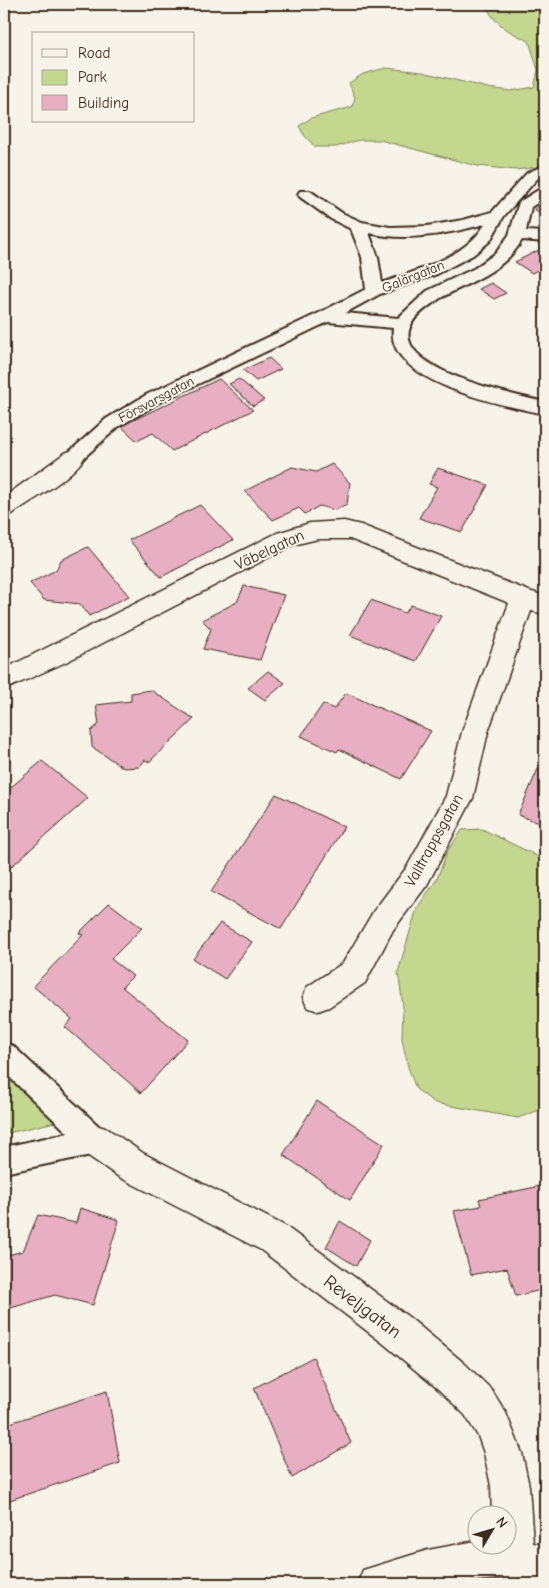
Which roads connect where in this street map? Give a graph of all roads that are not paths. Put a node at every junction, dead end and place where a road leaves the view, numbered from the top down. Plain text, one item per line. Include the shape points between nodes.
1 (545, 168) edge
2 (545, 192) edge
3 (305, 194) dead end
4 (497, 215) junction
5 (356, 226) junction
6 (517, 235) junction
7 (545, 237) edge
8 (374, 291) junction
9 (325, 317) junction
10 (402, 324) junction
11 (545, 408) edge
12 (73, 458) joint
13 (4, 508) edge
14 (534, 602) edge
15 (4, 680) edge
16 (318, 997) dead end
17 (4, 1054) edge
18 (96, 1141) junction
19 (4, 1160) edge
20 (530, 1562) edge
21 (377, 1584) edge

1 - 4 lane, Galärgatan via 532,176
2 - 6 lane via 524,205
3 - 5 lane
4 - 5 lane via 431,230 402,231
4 - 8 lane, Galärgatan via 485,238 467,252 431,271
5 - 8 lane via 366,240 373,264
6 - 7 lane
6 - 10 lane, Galärgatan via 490,266 432,296
8 - 9 lane, Galärgatan
9 - 10 lane
9 - 12 lane, Försvarsgatan via 152,399 112,423
10 - 11 lane via 401,340 409,354 438,377
12 - 13 street, Försvarsgatan
14 - 15 street, Väbelgatan via 371,537 337,528 318,529 285,539
14 - 16 street, Valltrappsgatan via 475,732 459,798 417,876 383,921 354,973
17 - 18 lane
18 - 19 lane
18 - 20 street, Reveljgatan via 131,1165 272,1238 397,1331 478,1402 493,1426 503,1453
20 - 21 street via 479,1560

